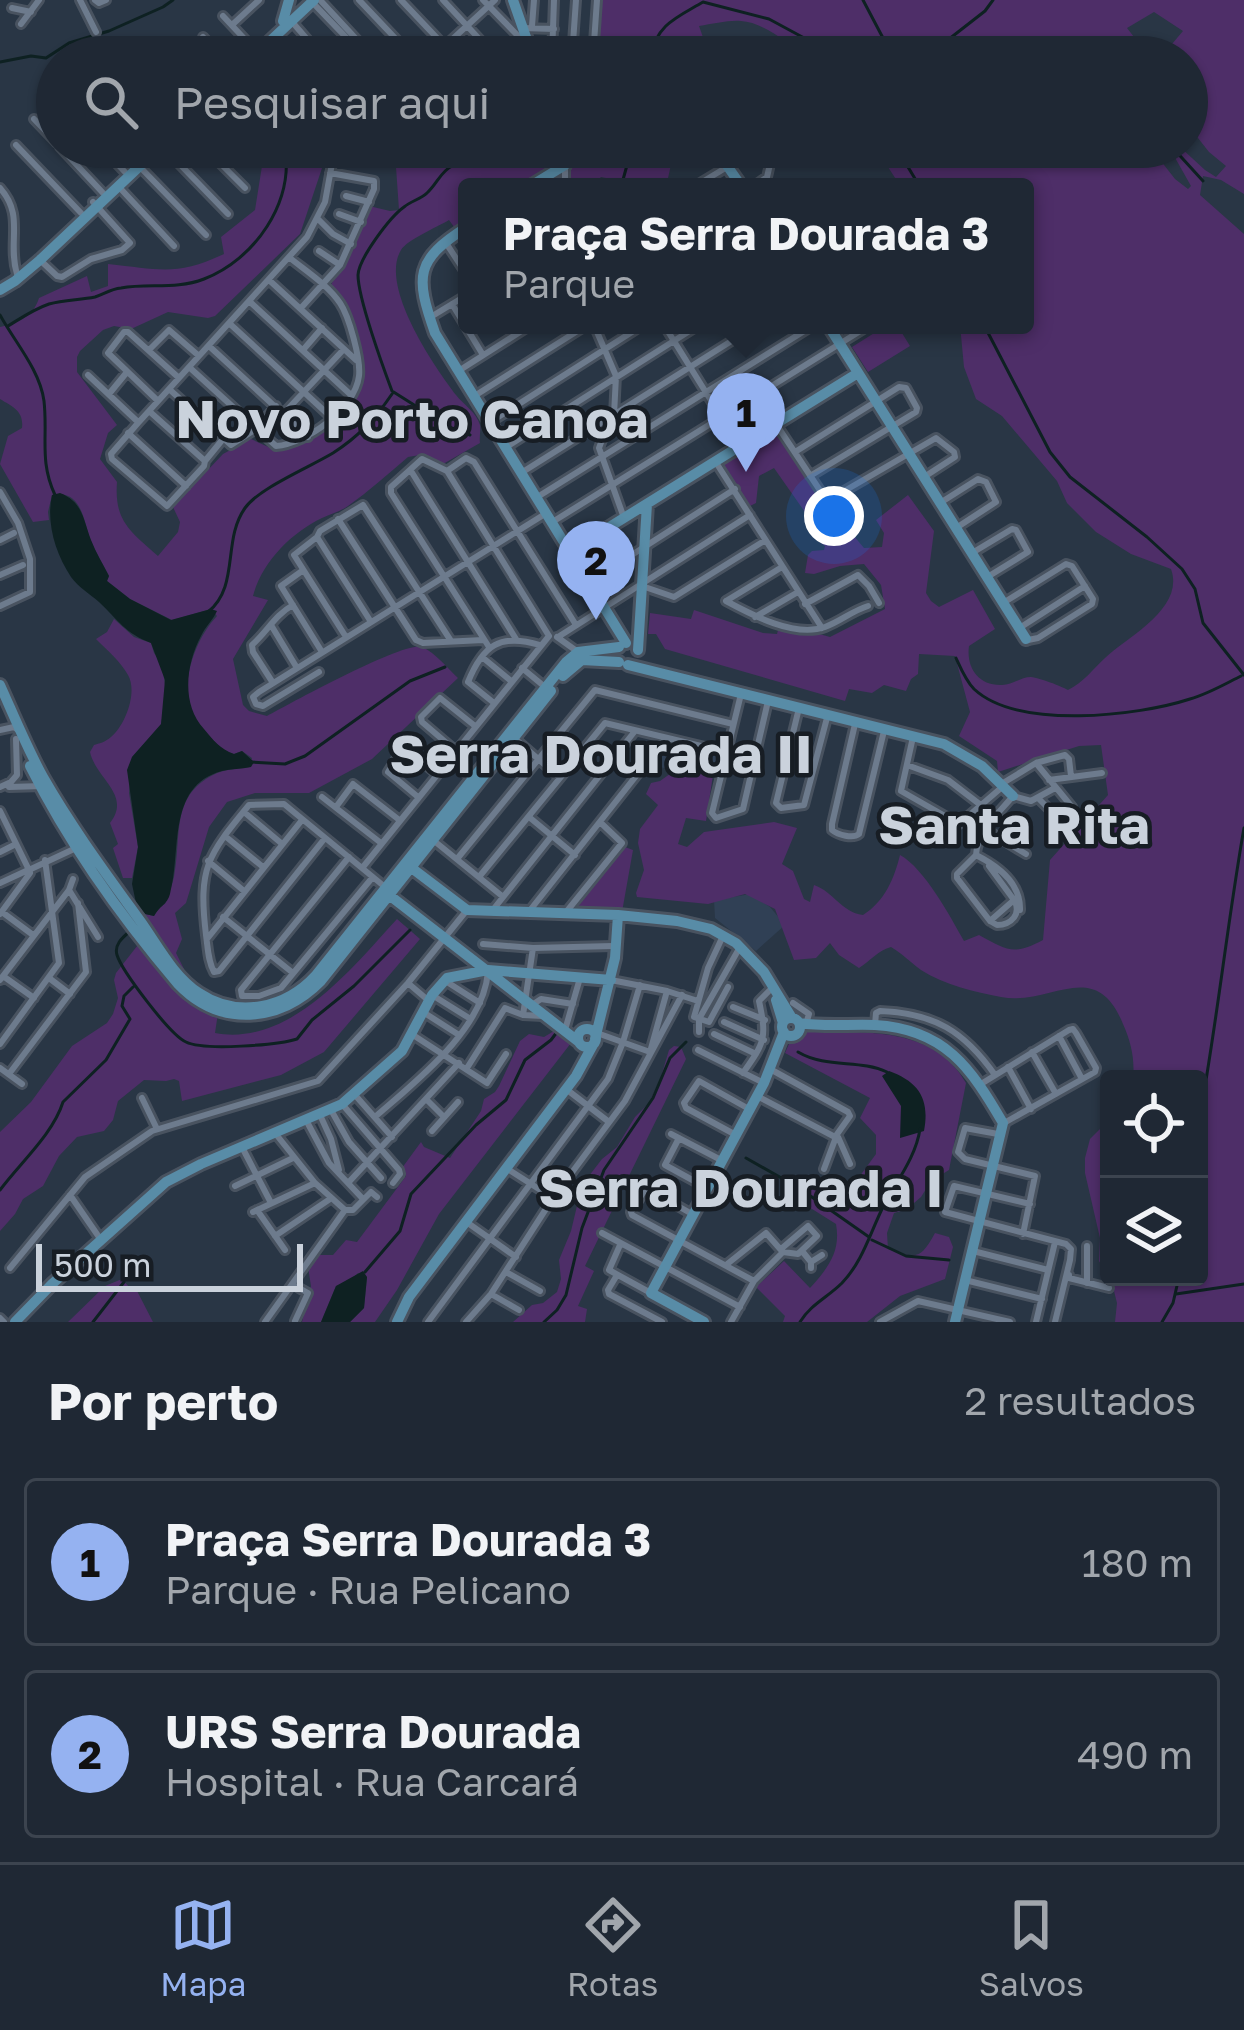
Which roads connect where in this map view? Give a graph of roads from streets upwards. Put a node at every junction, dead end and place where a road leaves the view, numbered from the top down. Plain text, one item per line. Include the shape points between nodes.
1 (80, 0) edge
2 (95, 0) edge
3 (106, 0) edge
4 (259, 0) edge
5 (294, 0) edge
6 (359, 0) edge
7 (401, 0) edge
8 (442, 0) edge
9 (513, 0) edge
10 (534, 0) edge
11 (554, 0) edge
12 (576, 0) edge
13 (597, 0) edge
14 (42, 1) edge
15 (314, 1) edge
16 (489, 2) edge
17 (12, 8) dead end
18 (31, 13) junction
19 (223, 16) dead end
20 (291, 20) junction
21 (21, 24) dead end
22 (232, 25) junction
23 (467, 26) junction
24 (528, 28) junction
25 (554, 29) junction
26 (95, 32) dead end
27 (239, 36) edge
28 (268, 36) edge
29 (275, 36) edge
30 (305, 36) edge
31 (348, 36) edge
32 (393, 36) edge
33 (435, 36) edge
34 (456, 36) edge
35 (476, 36) edge
36 (518, 36) edge
37 (529, 36) edge
38 (554, 36) edge
39 (574, 36) edge
40 (594, 36) edge
41 (16, 145) dead end
42 (36, 166) edge
43 (38, 168) edge
44 (80, 168) edge
45 (121, 168) edge
46 (130, 168) edge
47 (137, 168) edge
48 (141, 168) edge
49 (175, 168) edge
50 (225, 168) edge
51 (332, 168) edge
52 (125, 172) junction
53 (331, 173) junction
54 (118, 186) junction
55 (0, 188) edge
56 (245, 188) dead end
57 (103, 193) junction
58 (346, 196) dead end
59 (369, 202) junction
60 (95, 204) junction
61 (81, 213) junction
62 (228, 214) dead end
63 (339, 214) dead end
64 (317, 219) junction
65 (361, 222) junction
66 (458, 233) edge
67 (206, 235) dead end
68 (445, 241) junction
69 (351, 244) junction
70 (174, 246) dead end
71 (320, 251) dead end
72 (458, 256) edge
73 (290, 258) junction
74 (40, 260) junction
75 (340, 265) junction
76 (17, 274) junction
77 (269, 280) junction
78 (323, 286) junction
79 (0, 287) edge
80 (458, 300) edge
81 (249, 301) junction
82 (452, 304) junction
83 (302, 308) junction
84 (458, 311) edge
85 (429, 318) junction
86 (229, 323) junction
87 (322, 328) junction
88 (474, 334) edge
89 (517, 334) edge
90 (576, 334) edge
91 (596, 334) edge
92 (670, 334) edge
93 (685, 334) edge
94 (742, 334) edge
95 (799, 334) edge
96 (834, 334) edge
97 (856, 334) edge
98 (626, 335) edge
99 (674, 341) junction
100 (840, 344) junction
101 (209, 345) junction
102 (344, 349) junction
103 (303, 350) junction
104 (148, 351) junction
105 (604, 351) junction
106 (483, 355) junction
107 (199, 356) junction
108 (358, 363) junction
109 (690, 366) junction
110 (189, 368) junction
111 (325, 371) junction
112 (127, 372) junction
113 (457, 372) junction
114 (858, 373) junction
115 (88, 375) dead end
116 (616, 376) junction
117 (179, 378) junction
118 (169, 389) junction
119 (304, 391) junction
120 (705, 391) junction
121 (109, 394) junction
122 (351, 395) junction
123 (473, 397) junction
124 (158, 401) junction
125 (876, 401) junction
126 (276, 406) junction
127 (148, 411) junction
128 (284, 413) junction
129 (612, 417) junction
130 (721, 417) junction
131 (332, 418) junction
132 (489, 422) junction
133 (138, 423) junction
134 (776, 424) junction
135 (892, 427) junction
136 (256, 429) junction
137 (128, 433) junction
138 (308, 437) junction
139 (224, 439) junction
140 (630, 439) junction
141 (740, 446) junction
142 (505, 448) junction
143 (795, 452) junction
144 (908, 453) junction
145 (602, 456) junction
146 (716, 461) junction
147 (204, 464) junction
148 (411, 471) junction
149 (447, 471) junction
150 (520, 473) junction
151 (810, 476) junction
152 (924, 477) junction
153 (612, 485) junction
154 (186, 486) junction
155 (735, 489) junction
156 (0, 492) edge
157 (536, 498) junction
158 (940, 503) junction
159 (646, 504) junction
160 (3, 505) edge
161 (750, 514) junction
162 (548, 518) junction
163 (624, 518) junction
164 (338, 519) junction
165 (956, 528) junction
166 (517, 531) junction
167 (14, 533) dead end
168 (317, 537) junction
169 (0, 540) edge
170 (766, 541) junction
171 (644, 545) junction
172 (492, 546) junction
173 (569, 552) junction
174 (972, 553) junction
175 (468, 561) junction
176 (23, 565) dead end
177 (782, 567) junction
178 (303, 571) junction
179 (0, 575) edge
180 (442, 576) junction
181 (987, 577) junction
182 (589, 583) junction
183 (642, 584) junction
184 (1085, 586) junction
185 (419, 591) junction
186 (798, 592) junction
187 (879, 603) dead end
188 (1003, 603) junction
189 (805, 604) junction
190 (293, 605) junction
191 (0, 606) edge
192 (605, 606) junction
193 (868, 606) dead end
194 (394, 607) junction
195 (755, 616) junction
196 (370, 622) junction
197 (271, 625) junction
198 (576, 625) junction
199 (822, 628) junction
200 (1022, 634) junction
201 (554, 636) junction
202 (346, 637) junction
203 (516, 639) junction
204 (451, 641) junction
205 (486, 643) junction
206 (540, 645) junction
207 (629, 650) junction
208 (322, 652) junction
209 (578, 652) junction
210 (482, 657) junction
211 (311, 659) junction
212 (297, 668) junction
213 (522, 668) junction
214 (512, 680) junction
215 (273, 683) junction
216 (0, 686) edge
217 (545, 687) junction
218 (741, 694) junction
219 (768, 700) junction
220 (0, 704) edge
221 (494, 704) junction
222 (799, 708) junction
223 (828, 714) junction
224 (856, 721) junction
225 (733, 724) junction
226 (475, 727) junction
227 (885, 728) junction
228 (635, 731) junction
229 (12, 733) edge
230 (512, 734) junction
231 (913, 735) junction
232 (666, 738) junction
233 (456, 751) junction
234 (726, 752) junction
235 (538, 758) junction
236 (449, 760) junction
237 (1036, 763) junction
238 (488, 764) junction
239 (906, 764) junction
240 (18, 770) junction
241 (1102, 773) dead end
242 (437, 774) junction
243 (1071, 776) junction
244 (472, 778) junction
245 (560, 778) junction
246 (1049, 780) junction
247 (38, 784) junction
248 (1003, 784) junction
249 (1055, 788) junction
250 (0, 789) edge
251 (1013, 796) junction
252 (322, 797) dead end
253 (418, 797) junction
254 (1039, 800) junction
255 (982, 806) junction
256 (336, 807) junction
257 (1072, 807) dead end
258 (453, 810) junction
259 (0, 811) edge
260 (244, 812) junction
261 (530, 817) junction
262 (302, 820) junction
263 (400, 820) junction
264 (2, 821) edge
265 (602, 823) junction
266 (986, 829) junction
267 (1070, 830) dead end
268 (552, 835) junction
269 (225, 836) junction
270 (325, 838) junction
271 (433, 840) junction
272 (381, 843) junction
273 (16, 844) junction
274 (281, 844) junction
275 (77, 848) junction
276 (0, 852) edge
277 (1026, 854) dead end
278 (575, 855) junction
279 (349, 856) junction
280 (979, 856) junction
281 (46, 860) junction
282 (458, 860) junction
283 (208, 861) junction
284 (407, 866) junction
285 (262, 867) junction
286 (362, 868) junction
287 (28, 870) junction
288 (373, 877) junction
289 (479, 878) junction
290 (73, 879) dead end
291 (0, 883) edge
292 (69, 890) junction
293 (244, 891) junction
294 (387, 891) junction
295 (502, 896) junction
296 (1014, 900) junction
297 (78, 903) junction
298 (53, 909) junction
299 (126, 909) junction
300 (466, 910) junction
301 (492, 911) junction
302 (529, 912) junction
303 (1, 913) edge
304 (565, 914) junction
305 (618, 916) junction
306 (223, 917) junction
307 (990, 921) junction
308 (1011, 922) junction
309 (33, 935) junction
310 (723, 935) junction
311 (246, 936) junction
312 (98, 938) dead end
313 (444, 938) junction
314 (206, 939) junction
315 (482, 944) dead end
316 (617, 946) junction
317 (740, 947) junction
318 (533, 948) junction
319 (270, 955) junction
320 (757, 966) junction
321 (488, 970) junction
322 (293, 974) junction
323 (529, 975) junction
324 (1, 978) edge
325 (50, 978) junction
326 (580, 978) junction
327 (444, 980) junction
328 (611, 980) junction
329 (408, 983) junction
330 (640, 985) junction
331 (728, 988) dead end
332 (771, 989) junction
333 (668, 991) junction
334 (70, 994) junction
335 (682, 994) junction
336 (34, 999) junction
337 (698, 1000) junction
338 (428, 1003) junction
339 (480, 1003) junction
340 (573, 1004) junction
341 (526, 1006) junction
342 (733, 1007) dead end
343 (469, 1018) junction
344 (699, 1019) junction
345 (765, 1020) junction
346 (795, 1021) junction
347 (724, 1022) dead end
348 (875, 1025) junction
349 (565, 1030) junction
350 (699, 1032) dead end
351 (411, 1034) junction
352 (714, 1034) dead end
353 (459, 1035) junction
354 (1059, 1036) junction
355 (589, 1040) junction
356 (764, 1040) junction
357 (623, 1042) junction
358 (0, 1044) edge
359 (698, 1050) dead end
360 (650, 1052) junction
361 (1033, 1052) junction
362 (446, 1054) junction
363 (506, 1054) dead end
364 (756, 1054) junction
365 (463, 1065) junction
366 (1008, 1067) junction
367 (0, 1068) edge
368 (770, 1070) junction
369 (743, 1073) junction
370 (9, 1074) junction
371 (995, 1075) junction
372 (1082, 1079) junction
373 (22, 1084) dead end
374 (764, 1084) junction
375 (981, 1084) junction
376 (566, 1089) junction
377 (354, 1094) junction
378 (1056, 1094) junction
379 (757, 1096) junction
380 (142, 1097) dead end
381 (427, 1100) junction
382 (458, 1102) dead end
383 (590, 1106) junction
384 (1031, 1108) junction
385 (331, 1109) junction
386 (750, 1109) junction
387 (375, 1117) junction
388 (444, 1117) junction
389 (306, 1120) junction
390 (609, 1122) junction
391 (158, 1129) junction
392 (1002, 1129) junction
393 (432, 1131) dead end
394 (274, 1133) junction
395 (736, 1135) junction
396 (392, 1137) junction
397 (836, 1137) junction
398 (242, 1146) junction
399 (380, 1149) junction
400 (293, 1158) junction
401 (722, 1160) junction
402 (367, 1163) junction
403 (850, 1164) dead end
404 (994, 1165) junction
405 (506, 1168) junction
406 (824, 1169) dead end
407 (340, 1174) junction
408 (256, 1176) junction
409 (381, 1178) dead end
410 (315, 1183) junction
411 (348, 1183) junction
412 (393, 1183) dead end
413 (530, 1183) junction
414 (236, 1186) dead end
415 (706, 1188) junction
416 (987, 1194) junction
417 (70, 1196) junction
418 (377, 1197) dead end
419 (553, 1198) junction
420 (330, 1199) junction
421 (364, 1199) junction
422 (271, 1202) junction
423 (1030, 1204) junction
424 (347, 1211) junction
425 (692, 1214) junction
426 (465, 1222) junction
427 (980, 1222) junction
428 (602, 1234) dead end
429 (1023, 1234) junction
430 (275, 1236) junction
431 (489, 1239) junction
432 (101, 1240) junction
433 (678, 1240) junction
434 (1055, 1242) junction
435 (620, 1245) junction
436 (1087, 1246) dead end
437 (284, 1250) dead end
438 (782, 1251) junction
439 (802, 1251) junction
440 (973, 1251) junction
441 (822, 1255) dead end
442 (516, 1257) junction
443 (1070, 1259) junction
444 (725, 1265) junction
445 (664, 1267) junction
446 (10, 1268) dead end
447 (1048, 1270) junction
448 (506, 1272) junction
449 (617, 1275) junction
450 (965, 1280) junction
451 (754, 1281) junction
452 (1087, 1283) junction
453 (292, 1284) junction
454 (1109, 1288) dead end
455 (540, 1291) dead end
456 (650, 1293) junction
457 (491, 1294) junction
458 (1042, 1299) junction
459 (674, 1306) junction
460 (740, 1307) junction
461 (519, 1310) dead end
462 (956, 1316) edge
463 (295, 1321) edge
464 (15, 1322) edge
465 (265, 1322) edge
466 (394, 1322) edge
467 (428, 1322) edge
468 (466, 1322) edge
469 (662, 1322) edge
470 (704, 1322) edge
471 (731, 1322) edge
472 (882, 1322) edge
473 (1010, 1322) edge
474 (1036, 1322) edge
475 (1054, 1322) edge

1 - 26 street
2 - 3 street
4 - 22 street
5 - 15 street
5 - 20 street
5 - 28 street
6 - 32 street
7 - 33 street
8 - 23 street
9 - 24 street
10 - 24 street
11 - 25 street
12 - 39 street
13 - 40 street
14 - 18 street
15 - 20 street
15 - 31 street
16 - 23 street
16 - 36 street
17 - 18 street
18 - 21 street
19 - 22 street
20 - 29 street
20 - 30 street
22 - 27 street
23 - 34 street
23 - 35 street
24 - 25 street
24 - 37 street
25 - 38 street
41 - 42 street
43 - 61 street
44 - 57 street
45 - 52 street
46 - 52 street
47 - 54 street
48 - 67 street
49 - 62 street
50 - 56 street
51 - 53 street
52 - 57 street
53 - 59 street via 374,181
53 - 64 street
54 - 60 street
54 - 70 street
55 - 76 street via 13,209
57 - 60 street
58 - 59 street
59 - 65 street
60 - 61 street
60 - 74 street
60 - 74 street via 130,244 62,277
61 - 76 street
63 - 65 street
64 - 69 street
64 - 73 street
65 - 69 street
66 - 68 street
68 - 72 street
68 - 85 street via 422,275
69 - 75 street
71 - 75 street
73 - 77 street
73 - 78 street
74 - 79 street
75 - 78 street
76 - 79 street
77 - 81 street
77 - 83 street
78 - 83 street
78 - 108 street via 344,310
80 - 82 street
81 - 86 street
81 - 103 street
82 - 84 street
82 - 85 street
83 - 87 street
85 - 113 street
86 - 101 street
86 - 119 street
87 - 102 street
87 - 103 street
88 - 106 street
89 - 106 street
90 - 123 street
91 - 105 street
92 - 99 street
93 - 99 street
94 - 109 street
95 - 120 street
96 - 100 street
97 - 100 street
98 - 105 street
99 - 109 street
99 - 116 street
100 - 114 street
100 - 130 street
101 - 107 street
101 - 126 street
102 - 108 street
102 - 111 street
103 - 111 street
104 - 107 street via 171,330
104 - 112 street via 125,332 109,354
104 - 117 street
105 - 116 street
105 - 132 street
106 - 113 street
107 - 110 street
108 - 122 street
109 - 120 street
109 - 129 street
110 - 117 street
110 - 136 street
111 - 119 street
111 - 122 street
112 - 121 street
112 - 124 street
113 - 123 street
114 - 125 street
114 - 134 street
115 - 121 street
116 - 129 street
116 - 142 street
117 - 118 street
118 - 124 street
118 - 139 street
119 - 128 street
119 - 131 street
120 - 130 street
120 - 140 street
121 - 133 street
122 - 131 street
123 - 132 street
124 - 127 street
125 - 135 street
125 - 135 street via 902,386 917,410
125 - 143 street
126 - 128 street
126 - 136 street
127 - 133 street
127 - 147 street
128 - 138 street
129 - 140 street
129 - 145 street via 599,440
129 - 150 street
130 - 141 street
130 - 153 street
131 - 138 street
132 - 142 street
133 - 137 street
134 - 141 street
134 - 143 street
135 - 144 street
135 - 151 street
136 - 138 street via 282,447
136 - 139 street via 235,444
137 - 154 street
137 - 154 street via 111,458 164,505
139 - 147 street
140 - 145 street
141 - 146 street
142 - 150 street
143 - 151 street
144 - 151 street via 829,501
144 - 152 street
144 - 152 street via 937,438 954,452
145 - 153 street
145 - 157 street
146 - 155 street
146 - 159 street
147 - 154 street
148 - 149 street via 424,459
148 - 175 street
148 - 180 street via 391,493
149 - 166 street via 474,462
149 - 172 street
150 - 157 street
152 - 158 street
153 - 162 street
153 - 163 street
155 - 161 street
155 - 171 street
156 - 160 street
157 - 162 street
158 - 165 street
158 - 165 street via 982,478 996,499
159 - 163 street
159 - 171 street
160 - 191 street via 30,559 29,593
161 - 170 street
161 - 183 street
162 - 166 street
162 - 173 street
163 - 173 street
164 - 168 street
164 - 185 street via 364,505
164 - 194 street
165 - 174 street
166 - 172 street
166 - 198 street
167 - 169 street
168 - 178 street via 296,552
168 - 196 street
170 - 177 street
170 - 183 street via 674,597
171 - 182 street
171 - 183 street
172 - 175 street
172 - 201 street
173 - 182 street
174 - 181 street
174 - 181 street via 1014,529 1028,549
175 - 180 street
175 - 203 street
176 - 179 street
177 - 186 street
177 - 195 street via 726,601
178 - 190 street via 281,588
178 - 202 street
180 - 185 street
180 - 205 street
181 - 188 street
182 - 192 street
183 - 192 street
183 - 207 street
184 - 188 street via 1070,564
184 - 200 street
184 - 200 street via 1090,606 1038,638
185 - 194 street
185 - 204 street
186 - 189 street
186 - 195 street
187 - 189 street via 858,575
188 - 200 street
189 - 199 street
190 - 197 street
190 - 208 street
192 - 198 street
192 - 207 street
193 - 199 street
194 - 196 street
194 - 204 street via 414,639
195 - 199 street
196 - 202 street
197 - 212 street
197 - 215 street via 251,647
198 - 201 street
201 - 206 street
201 - 209 street
202 - 208 street
203 - 205 street
203 - 206 street
204 - 205 street
205 - 210 street
206 - 213 street
207 - 209 street
207 - 218 street via 652,673
207 - 230 street via 576,663
208 - 211 street
209 - 217 street
210 - 214 street
210 - 221 street via 468,682
211 - 212 street
211 - 215 street via 321,675 257,705 253,697
212 - 215 street
213 - 214 street
213 - 217 street
214 - 221 street
216 - 229 street
217 - 230 street
218 - 219 street
218 - 225 street
219 - 222 street
219 - 234 street via 744,808 718,818 712,815
220 - 229 street
221 - 226 street
222 - 223 street
222 - 223 street via 781,808 805,802
223 - 224 street
224 - 227 street
224 - 227 street via 832,830 855,837
225 - 234 street
225 - 235 street via 595,690
226 - 233 street
226 - 233 street via 441,698 421,717
227 - 231 street
228 - 232 street
228 - 245 street via 605,723
228 - 268 street
229 - 240 street
229 - 247 street
230 - 235 street
230 - 238 street
231 - 239 street
231 - 248 street via 966,754
232 - 234 street
232 - 265 street
233 - 236 street
235 - 245 street
235 - 282 street
236 - 242 street
236 - 244 street
237 - 243 street via 1065,755
237 - 246 street
237 - 248 street
238 - 244 street
238 - 258 street
239 - 255 street via 948,780
239 - 255 street via 901,791 952,821 963,823
240 - 247 street
240 - 250 street
241 - 243 street
242 - 253 street
242 - 253 street via 402,750 389,773
243 - 246 street
244 - 258 street
245 - 261 street
246 - 249 street
247 - 250 street
247 - 275 street
247 - 299 street
248 - 251 street
248 - 255 street
249 - 254 street
249 - 257 street
251 - 254 street
251 - 266 street
252 - 256 street
253 - 263 street
254 - 267 street
256 - 263 street via 357,786
256 - 272 street
258 - 271 street
258 - 284 street
259 - 264 street
260 - 262 street via 282,803
260 - 269 street
260 - 274 street
261 - 268 street
261 - 289 street
262 - 270 street
262 - 274 street
263 - 272 street
264 - 273 street
265 - 278 street
265 - 304 street via 621,845
266 - 277 street
266 - 280 street
268 - 278 street
268 - 295 street
269 - 283 street
269 - 285 street
270 - 279 street
270 - 311 street
271 - 282 street
271 - 284 street
272 - 286 street
273 - 276 street
273 - 287 street
274 - 285 street
275 - 281 street
275 - 299 street
278 - 302 street
279 - 286 street
279 - 319 street
280 - 296 street
280 - 307 street via 956,878
280 - 308 street via 1018,892 1020,910
281 - 287 street
281 - 298 street
282 - 289 street
283 - 293 street
283 - 314 street
284 - 294 street
284 - 300 street
285 - 293 street
286 - 288 street
287 - 291 street
287 - 303 street
288 - 294 street
288 - 322 street
289 - 295 street
290 - 292 street
292 - 297 street
292 - 298 street
293 - 306 street
294 - 299 street via 309,983 260,1007 228,1006 196,992
294 - 313 street
295 - 301 street
296 - 307 street
296 - 308 street
297 - 312 street
297 - 334 street via 87,970
298 - 309 street
298 - 325 street via 60,959
300 - 301 street
300 - 313 street
301 - 302 street
302 - 304 street
303 - 309 street
304 - 305 street
305 - 310 street via 689,922
305 - 316 street
306 - 311 street
306 - 314 street
307 - 308 street
309 - 324 street
310 - 317 street
310 - 337 street
311 - 314 street via 215,973
311 - 319 street
313 - 321 street
313 - 329 street
315 - 318 street
316 - 318 street
316 - 328 street
317 - 320 street
317 - 344 street
318 - 323 street
319 - 322 street
319 - 322 street via 241,995 274,992
320 - 332 street
320 - 346 street
321 - 323 street
321 - 327 street
321 - 339 street
321 - 341 street
323 - 326 street
323 - 341 street
324 - 336 street
325 - 334 street
325 - 336 street
326 - 328 street
326 - 340 street
327 - 338 street
327 - 339 street
328 - 330 street
328 - 355 street
329 - 338 street
329 - 391 street via 318,1081
330 - 333 street
330 - 357 street
331 - 344 street via 710,1022
332 - 345 street via 759,1001
332 - 346 street
333 - 335 street
333 - 360 street
334 - 370 street
335 - 337 street
335 - 360 street
336 - 358 street
337 - 344 street
338 - 343 street
338 - 351 street
338 - 353 street
339 - 343 street
340 - 341 street via 541,999
340 - 349 street
341 - 349 street
341 - 365 street via 505,1008
342 - 345 street
343 - 353 street
344 - 350 street
345 - 356 street
346 - 348 street
346 - 368 street
347 - 356 street
348 - 371 street via 880,1011 941,1024
348 - 375 street via 942,1045
349 - 355 street
351 - 362 street
351 - 377 street
352 - 364 street
353 - 362 street
354 - 361 street
354 - 372 street
354 - 372 street via 1072,1029 1096,1068
355 - 357 street
355 - 376 street
355 - 466 street via 402,1295
356 - 364 street
357 - 360 street
357 - 383 street
359 - 369 street
360 - 390 street
361 - 366 street
361 - 378 street
362 - 365 street
362 - 387 street
363 - 365 street via 487,1083
364 - 369 street
365 - 381 street
366 - 371 street
366 - 384 street
367 - 370 street
368 - 374 street
368 - 397 street via 850,1114
369 - 374 street
370 - 373 street
371 - 375 street
372 - 378 street
374 - 379 street
375 - 392 street
376 - 383 street
376 - 405 street
377 - 385 street
377 - 387 street
378 - 384 street
379 - 386 street
379 - 397 street
380 - 391 street
381 - 388 street
381 - 396 street
382 - 388 street
383 - 390 street
383 - 413 street
384 - 392 street
385 - 389 street
385 - 399 street
385 - 402 street
385 - 407 street
386 - 395 street
386 - 395 street via 698,1081 684,1107
387 - 396 street
388 - 393 street
389 - 394 street
389 - 407 street
390 - 419 street
391 - 417 street via 98,1167
392 - 404 street
392 - 404 street via 968,1127 959,1148 962,1157
394 - 398 street
394 - 400 street
395 - 401 street
396 - 399 street
397 - 403 street
397 - 406 street
398 - 408 street
398 - 432 street via 166,1182
399 - 402 street
399 - 412 street via 399,1170
400 - 408 street
400 - 410 street
401 - 415 street
401 - 415 street via 675,1136 665,1163
402 - 409 street
402 - 411 street
404 - 416 street
404 - 423 street via 1035,1176
405 - 413 street
405 - 426 street
407 - 411 street
408 - 414 street
408 - 422 street
410 - 420 street
410 - 422 street
411 - 421 street
413 - 419 street
413 - 431 street
415 - 425 street
416 - 423 street
416 - 427 street
416 - 427 street via 954,1186 945,1210
417 - 432 street
417 - 446 street
418 - 421 street via 370,1192
419 - 442 street
420 - 424 street
420 - 430 street
421 - 424 street
422 - 430 street via 255,1211
423 - 429 street
424 - 453 street
425 - 433 street
425 - 433 street via 644,1189 632,1215
426 - 431 street
426 - 466 street
427 - 429 street
427 - 440 street
428 - 435 street
429 - 434 street
430 - 437 street
431 - 442 street
431 - 467 street
432 - 464 street
433 - 444 street
433 - 445 street
434 - 443 street via 1071,1249
434 - 447 street
435 - 445 street
435 - 449 street via 608,1268
436 - 452 street
438 - 439 street
438 - 439 street via 810,1226 817,1238
438 - 444 street via 767,1233
438 - 451 street
439 - 441 street via 811,1265
440 - 447 street
440 - 450 street
442 - 448 street
443 - 452 street via 1069,1277
443 - 475 street
444 - 451 street
445 - 456 street
445 - 460 street
447 - 458 street
448 - 455 street
448 - 457 street
449 - 456 street
449 - 469 street via 609,1294
450 - 458 street
450 - 462 street
451 - 460 street
452 - 454 street
453 - 463 street via 308,1293
453 - 465 street
456 - 459 street
457 - 461 street
457 - 468 street
458 - 474 street
459 - 469 street
459 - 470 street
460 - 471 street
462 - 472 street via 918,1300
462 - 473 street

